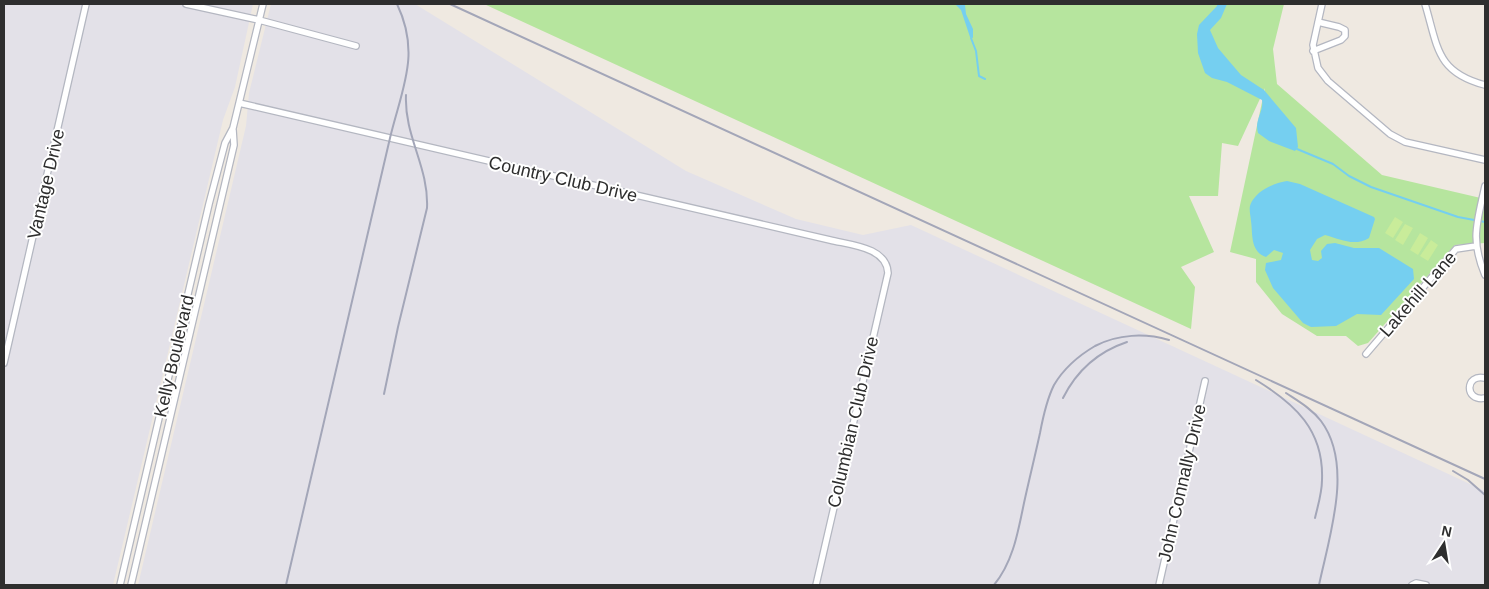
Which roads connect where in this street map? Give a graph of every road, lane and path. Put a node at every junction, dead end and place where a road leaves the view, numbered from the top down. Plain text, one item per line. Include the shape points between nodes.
1 (86, 4) edge
2 (186, 4) edge
3 (263, 4) edge
4 (1322, 4) edge
5 (1425, 4) edge
6 (259, 20) junction
7 (1318, 22) junction
8 (356, 46) dead end
9 (1313, 51) junction
10 (1485, 85) edge
11 (239, 103) junction
12 (233, 128) junction
13 (1485, 160) edge
14 (1485, 186) edge
15 (209, 204) junction
16 (219, 206) junction
17 (1476, 246) junction
18 (884, 260) joint
19 (1485, 275) edge
20 (177, 342) junction
21 (188, 344) junction
22 (1366, 354) dead end
23 (4, 363) edge
24 (1485, 378) edge
25 (1205, 381) dead end
26 (1485, 398) edge
27 (146, 473) junction
28 (157, 476) junction
29 (126, 558) junction
30 (137, 560) junction
31 (120, 585) edge
32 (131, 585) edge
33 (816, 585) edge
34 (1159, 585) edge
35 (1412, 585) edge
36 (1426, 585) edge

1 - 23 street, Vantage Drive
2 - 6 street
3 - 6 street, Kelly Boulevard
4 - 7 street
5 - 10 street via 1443,61 1461,77
6 - 8 street
6 - 11 street, Kelly Boulevard
7 - 9 street
7 - 9 street via 1345,30 1345,36
9 - 13 street via 1318,68 1328,80 1390,134 1405,142
11 - 12 street, Kelly Boulevard
11 - 18 street, Country Club Drive via 830,240 881,255
12 - 15 street, Kelly Boulevard via 225,142
12 - 16 street, Kelly Boulevard via 234,145
14 - 17 street
15 - 16 street
15 - 20 street, Kelly Boulevard
16 - 21 street, Kelly Boulevard
17 - 19 street
17 - 22 street, Lakehill Lane via 1456,249
18 - 33 street, Columbian Club Drive via 888,273
20 - 21 street
20 - 27 street, Kelly Boulevard
21 - 28 street, Kelly Boulevard
24 - 26 street via 1478,377 1469,385 1473,396
25 - 34 street, John Connally Drive
27 - 28 street
27 - 29 street, Kelly Boulevard
28 - 30 street, Kelly Boulevard
29 - 30 street
29 - 31 street, Kelly Boulevard
30 - 32 street, Kelly Boulevard
35 - 36 street

